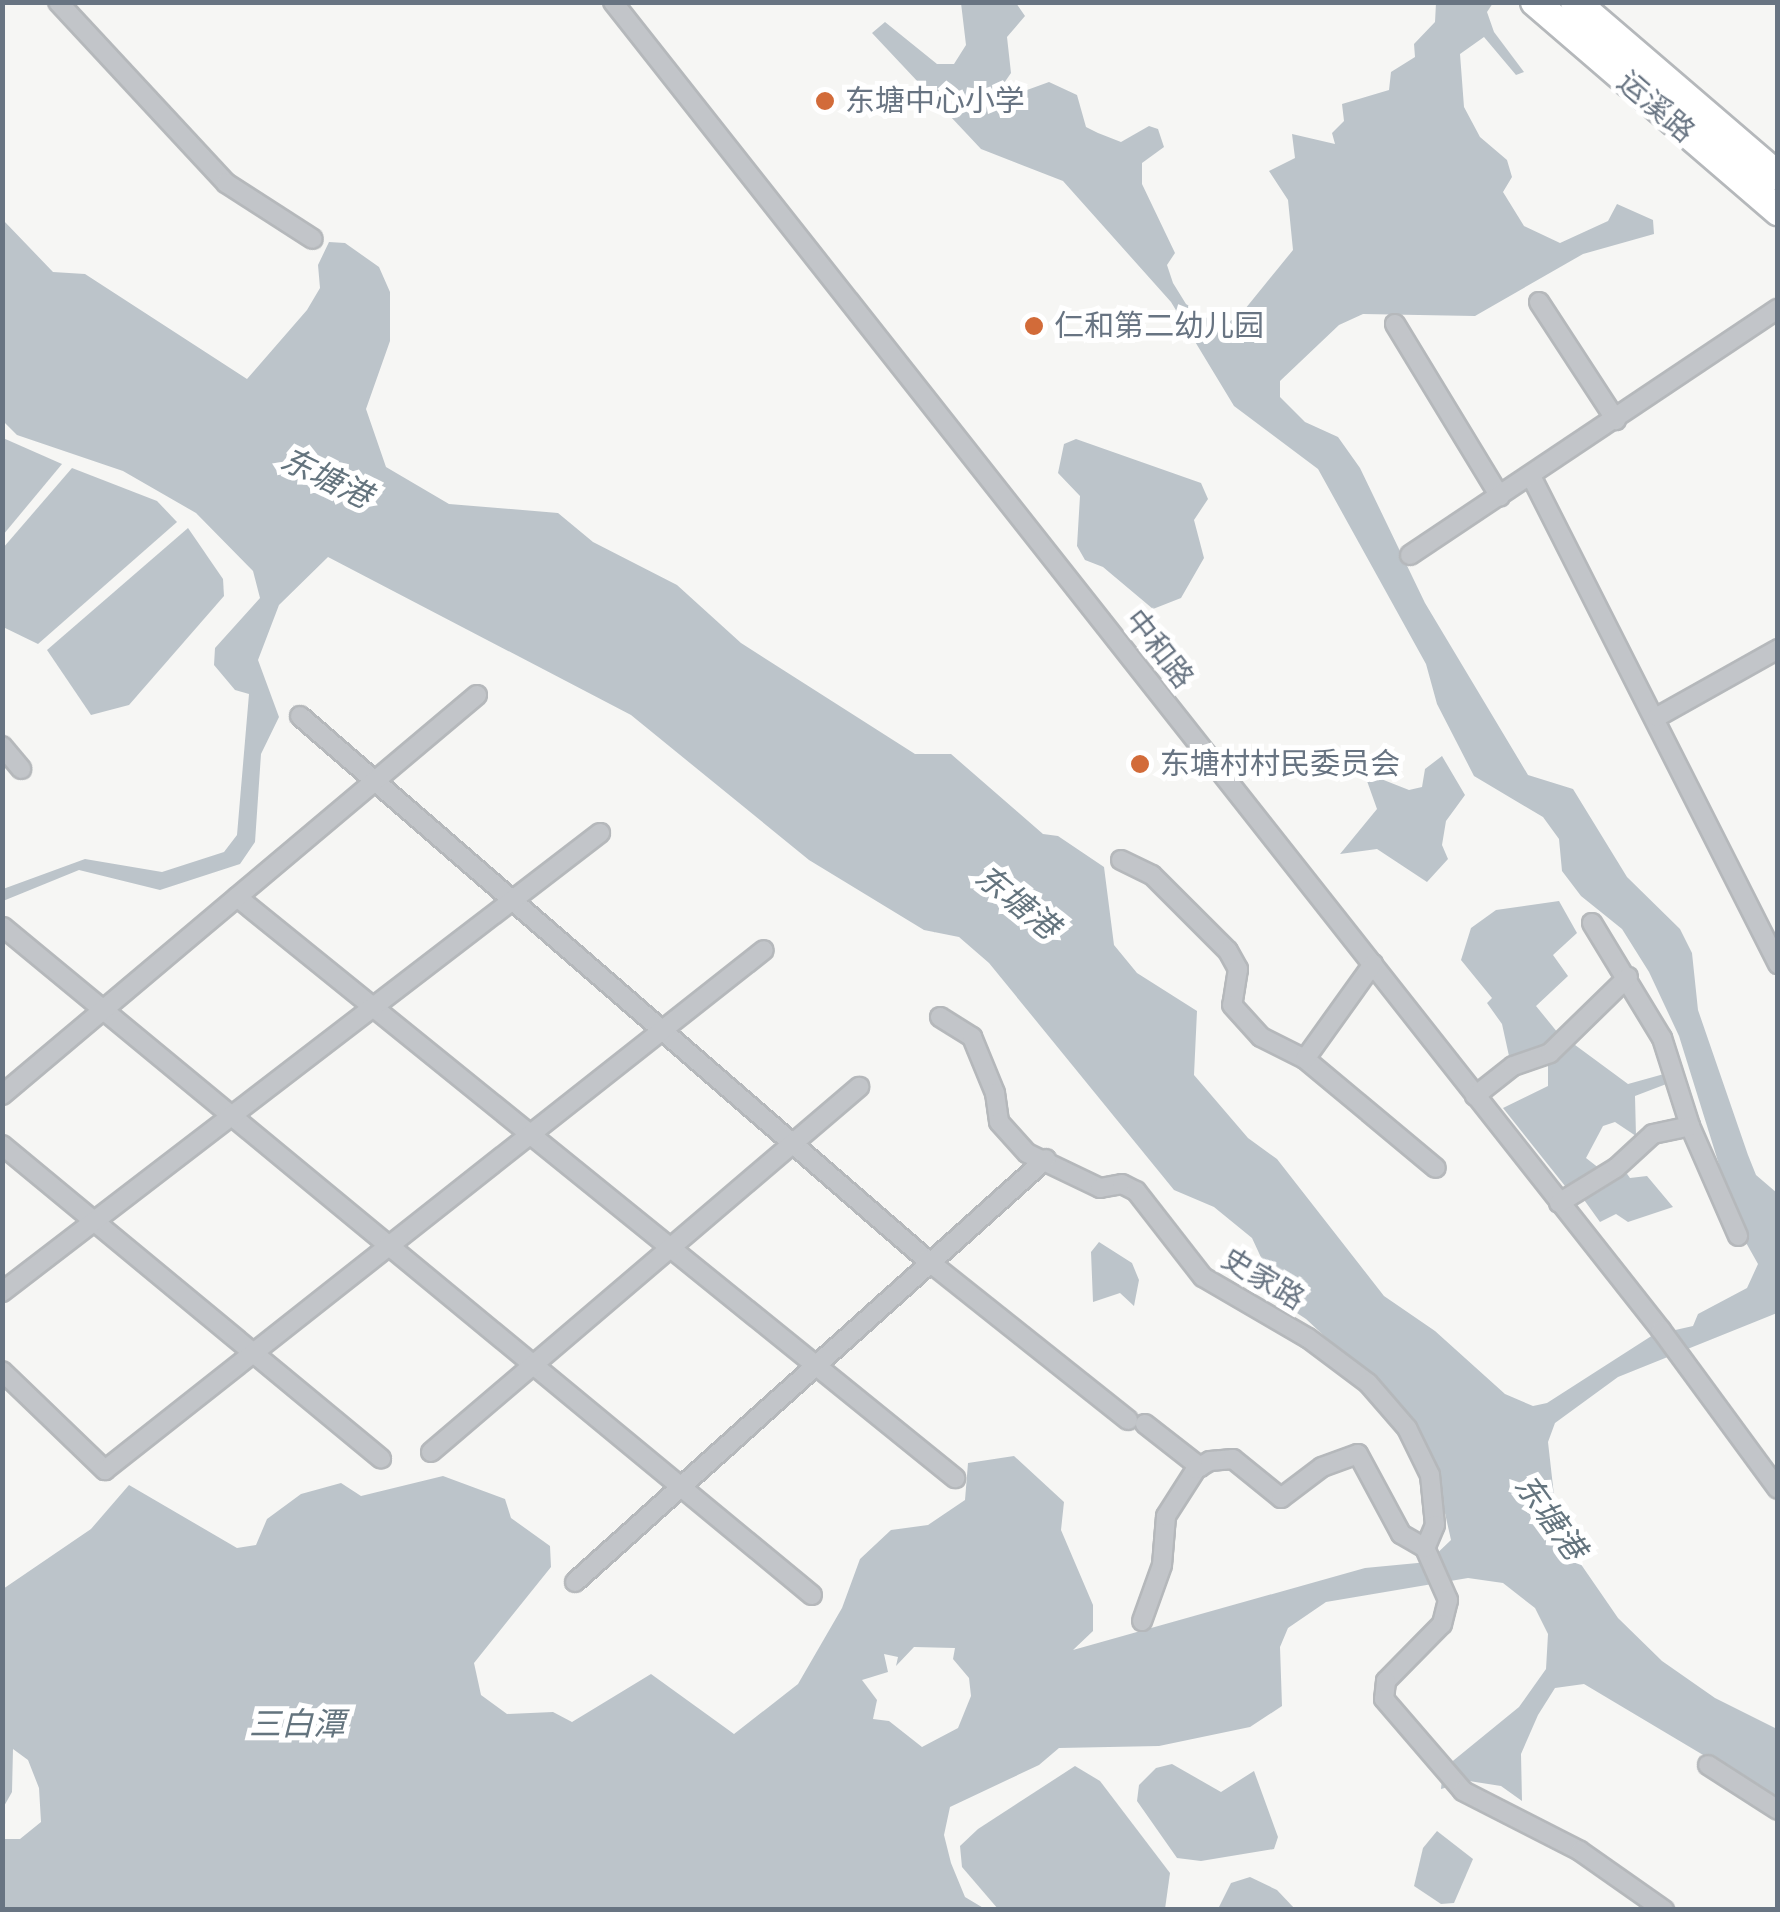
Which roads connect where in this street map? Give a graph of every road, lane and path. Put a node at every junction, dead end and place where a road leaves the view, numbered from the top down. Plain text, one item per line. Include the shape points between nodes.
1 (58, 2) edge
2 (614, 2) edge
3 (1534, 2) edge
4 (1575, 2) edge
5 (1778, 176) edge
6 (1778, 211) edge
7 (312, 240) dead end
8 (1539, 302) dead end
9 (1778, 309) edge
10 (1395, 324) dead end
11 (1616, 420) junction
12 (1532, 478) junction
13 (1500, 497) junction
14 (1410, 555) dead end
15 (1778, 649) edge
16 (477, 695) dead end
17 (300, 716) dead end
18 (1657, 716) junction
19 (2, 746) edge
20 (21, 769) dead end
21 (373, 780) junction
22 (600, 832) dead end
23 (1121, 860) dead end
24 (237, 897) junction
25 (513, 901) junction
26 (1592, 923) dead end
27 (3, 927) edge
28 (764, 950) dead end
29 (1374, 964) junction
30 (1778, 964) edge
31 (1628, 977) junction
32 (375, 1008) junction
33 (103, 1010) junction
34 (940, 1017) dead end
35 (660, 1028) junction
36 (1306, 1058) junction
37 (860, 1088) dead end
38 (2, 1095) edge
39 (1475, 1096) junction
40 (233, 1116) junction
41 (1690, 1126) junction
42 (531, 1132) junction
43 (794, 1144) junction
44 (2, 1145) edge
45 (1046, 1160) junction
46 (1436, 1168) dead end
47 (1560, 1203) junction
48 (94, 1222) junction
49 (1738, 1236) dead end
50 (390, 1244) junction
51 (672, 1248) junction
52 (927, 1260) junction
53 (2, 1292) edge
54 (253, 1352) junction
55 (536, 1363) junction
56 (814, 1363) junction
57 (2, 1371) edge
58 (431, 1452) dead end
59 (381, 1459) dead end
60 (1200, 1467) junction
61 (956, 1478) dead end
62 (680, 1485) junction
63 (1778, 1489) edge
64 (1425, 1548) junction
65 (575, 1582) dead end
66 (812, 1595) dead end
67 (1142, 1621) dead end
68 (1708, 1765) dead end
69 (1778, 1810) edge
70 (1664, 1910) edge

1 - 7 street via 226,183
2 - 29 street, 中和路
3 - 6 highway, 运溪路
4 - 5 highway, 运溪路
8 - 11 street
9 - 11 street
10 - 13 street
11 - 12 street
12 - 13 street
12 - 18 street
13 - 14 street
15 - 18 street
16 - 21 street
17 - 21 street
18 - 30 street
19 - 20 street
21 - 24 street
21 - 25 street
22 - 25 street
23 - 36 street via 1152,875 1228,952 1238,969 1232,1005 1261,1037
24 - 32 street
24 - 33 street
25 - 32 street
25 - 35 street
26 - 31 street
27 - 33 street
28 - 35 street
29 - 36 street
29 - 39 street, 中和路
31 - 39 street via 1550,1054 1513,1066
31 - 41 street via 1662,1038
32 - 40 street
32 - 42 street
33 - 38 street
33 - 40 street
34 - 45 street, 史家路 via 972,1037 995,1092 999,1122 1027,1153
35 - 42 street
35 - 43 street
36 - 46 street
37 - 43 street
39 - 47 street, 中和路
40 - 48 street
40 - 50 street
41 - 47 street via 1653,1134 1616,1168
41 - 49 street
42 - 50 street
42 - 51 street
43 - 51 street
43 - 52 street
44 - 48 street
45 - 52 street
45 - 64 street, 史家路 via 1100,1188 1122,1184 1136,1191 1203,1278 1254,1303 1368,1383 1407,1428 1430,1475 1435,1525
47 - 63 street, 中和路
48 - 53 street
48 - 54 street
50 - 54 street
50 - 55 street
51 - 55 street
51 - 56 street
52 - 56 street
52 - 60 street
54 - 57 street via 106,1470
54 - 59 street
55 - 58 street
55 - 62 street
56 - 61 street
56 - 62 street
60 - 64 street via 1233,1459 1281,1498 1322,1467 1358,1454 1401,1534
60 - 67 street via 1166,1516 1162,1565
62 - 65 street
62 - 66 street
64 - 70 street via 1448,1600 1442,1624 1386,1681 1384,1699 1463,1791 1580,1851
68 - 69 street

